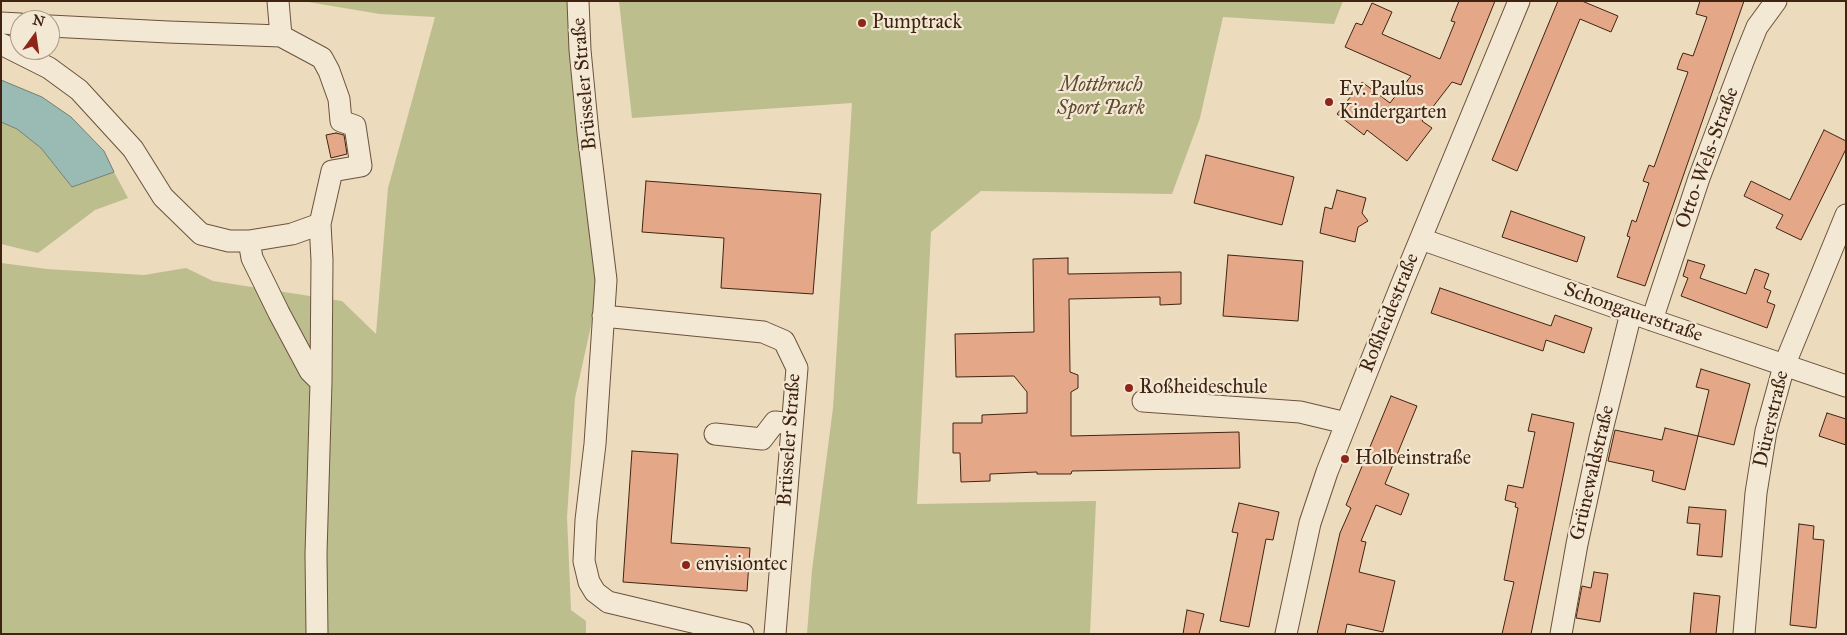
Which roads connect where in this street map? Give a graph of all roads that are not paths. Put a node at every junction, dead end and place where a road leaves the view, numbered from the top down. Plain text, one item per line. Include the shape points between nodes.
1 (278, 1) edge
2 (578, 1) edge
3 (1519, 1) edge
4 (1776, 1) edge
5 (60, 27) edge
6 (281, 36) junction
7 (1, 44) edge
8 (1846, 215) edge
9 (320, 224) junction
10 (1421, 239) junction
11 (249, 241) junction
12 (1631, 313) junction
13 (603, 316) junction
14 (1652, 320) junction
15 (1784, 366) junction
16 (321, 382) junction
17 (1846, 386) edge
18 (1143, 401) dead end
19 (1346, 423) junction
20 (792, 424) junction
21 (715, 434) dead end
22 (317, 634) edge
23 (743, 634) edge
24 (775, 634) edge
25 (1286, 634) edge
26 (1560, 634) edge
27 (1744, 634) edge

1 - 6 street
2 - 13 street, Brüsseler Straße via 588,133 606,280
3 - 10 street, Roßheidestraße
4 - 14 street, Otto-Wels-Straße via 1750,43 1699,178
5 - 6 street
6 - 9 street via 322,58 339,99 341,121 355,126 361,166 332,171
7 - 11 street via 49,68 79,90 133,149 164,197 201,234 229,241
8 - 15 street, Dürerstraße
9 - 11 street via 292,234
9 - 16 street
10 - 12 street, Schongauerstraße
10 - 19 street, Roßheidestraße
11 - 16 street via 252,258 279,313 310,371
12 - 14 street, Schongauerstraße
12 - 26 street, Grünewaldstraße via 1600,438
13 - 20 street, Brüsseler Straße via 763,332 784,341 796,368
13 - 23 street, Brüsseler Straße via 586,520 584,561 588,582 608,602
14 - 15 street, Schongauerstraße
15 - 17 street, Schongauerstraße
15 - 27 street, Dürerstraße via 1766,431 1756,493
16 - 22 street
18 - 19 street via 1300,412
19 - 25 street, Roßheidestraße via 1310,523
20 - 21 street via 775,422 762,439
20 - 24 street, Brüsseler Straße

